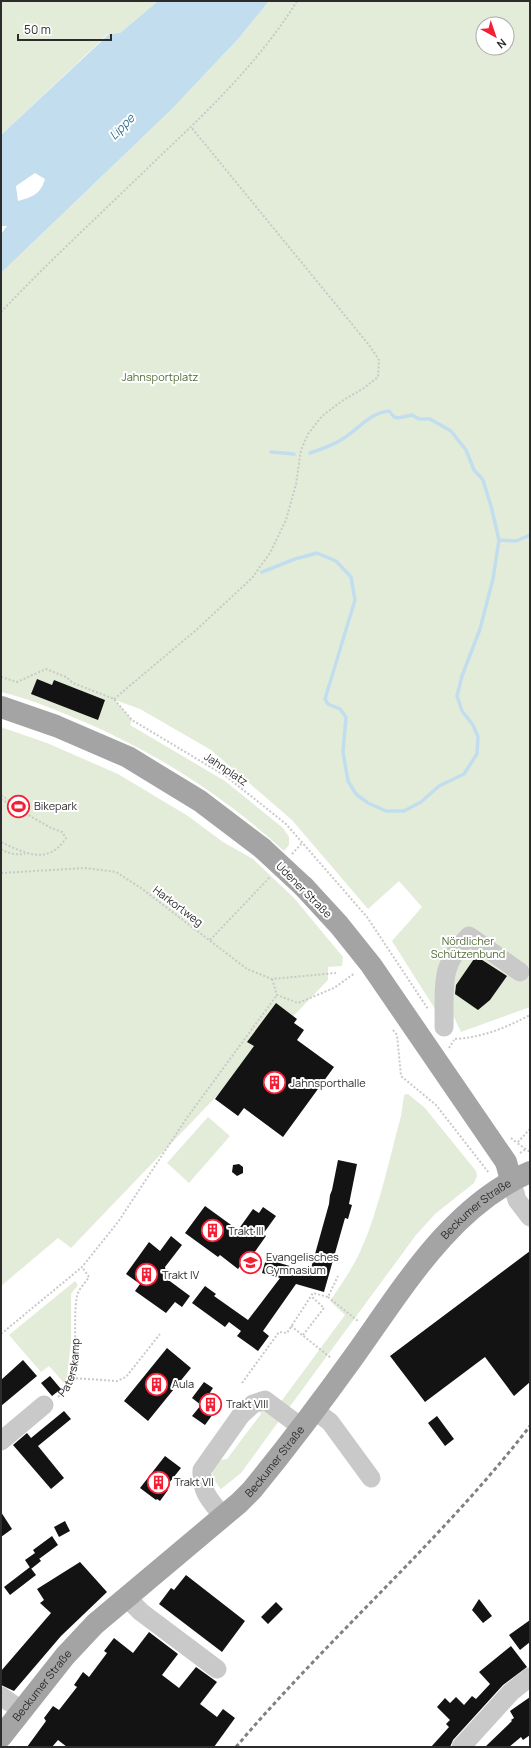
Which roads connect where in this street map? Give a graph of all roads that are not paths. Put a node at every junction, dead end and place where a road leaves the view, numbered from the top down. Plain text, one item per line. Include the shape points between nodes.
1 (1, 708) edge
2 (520, 972) dead end
3 (444, 1027) road end
4 (521, 1176) edge
5 (530, 1217) edge
6 (44, 1405) road end
7 (308, 1419) junction
8 (1, 1441) edge
9 (371, 1478) dead end
10 (223, 1516) junction
11 (126, 1597) junction
12 (217, 1669) dead end
13 (530, 1677) edge
14 (1, 1696) edge
15 (21, 1710) junction
16 (1, 1737) edge
17 (461, 1747) edge

1 - 4 main road, Udener Straße, bridge via 56,726 128,757 200,801 262,848 339,925 371,965 506,1162
2 - 3 street via 469,936 449,961 444,982
4 - 5 street via 517,1200
4 - 7 main road, Beckumer Straße via 489,1195 429,1252
6 - 8 street, Paterskamp
7 - 9 street via 330,1422
7 - 10 main road, Beckumer Straße via 252,1490
7 - 10 street via 265,1400 253,1404 241,1415 202,1470 205,1494
10 - 11 main road, Beckumer Straße
11 - 12 street via 141,1612
11 - 15 main road, Beckumer Straße via 95,1624 65,1656
13 - 17 street via 511,1692
14 - 15 street
15 - 16 main road, Beckumer Straße

